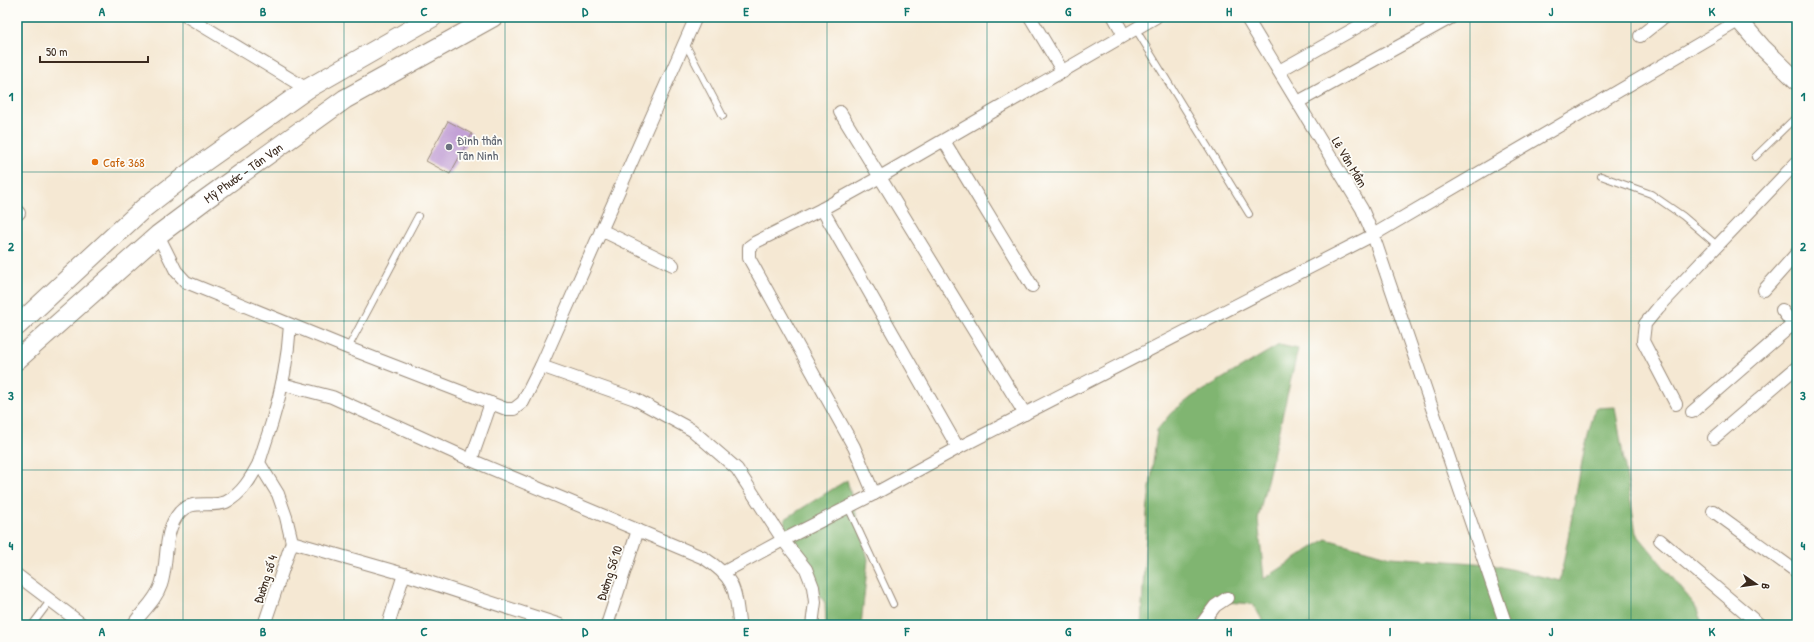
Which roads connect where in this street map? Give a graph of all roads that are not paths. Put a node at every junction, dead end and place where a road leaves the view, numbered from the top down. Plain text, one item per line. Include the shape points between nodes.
1 (188, 17) edge
2 (433, 17) edge
3 (493, 17) edge
4 (696, 17) edge
5 (1030, 17) edge
6 (1114, 17) edge
7 (1156, 17) edge
8 (1246, 17) edge
9 (1375, 17) edge
10 (1452, 17) edge
11 (1664, 17) edge
12 (1737, 19) edge
13 (1135, 28) junction
14 (1124, 35) junction
15 (1640, 36) dead end
16 (685, 42) junction
17 (1279, 71) junction
18 (1063, 72) junction
19 (1797, 82) edge
20 (307, 89) junction
21 (1298, 102) junction
22 (840, 112) dead end
23 (722, 116) dead end
24 (1797, 116) edge
25 (944, 141) junction
26 (1754, 157) dead end
27 (1797, 162) edge
28 (1601, 176) dead end
29 (880, 177) junction
30 (822, 209) junction
31 (1249, 214) dead end
32 (418, 216) dead end
33 (601, 230) junction
34 (158, 235) junction
35 (1373, 235) junction
36 (1718, 246) junction
37 (1797, 253) edge
38 (673, 266) dead end
39 (1032, 286) dead end
40 (1764, 290) dead end
41 (1782, 310) dead end
42 (290, 325) junction
43 (17, 326) edge
44 (1794, 328) edge
45 (348, 348) junction
46 (17, 360) edge
47 (541, 366) junction
48 (1797, 366) edge
49 (282, 384) junction
50 (491, 403) junction
51 (1676, 404) dead end
52 (1692, 412) dead end
53 (1025, 414) junction
54 (1714, 438) dead end
55 (958, 448) junction
56 (471, 460) junction
57 (259, 463) junction
58 (874, 494) junction
59 (848, 507) junction
60 (1713, 511) dead end
61 (638, 530) junction
62 (783, 540) junction
63 (1660, 540) dead end
64 (292, 542) junction
65 (1796, 570) edge
66 (724, 572) junction
67 (404, 574) junction
68 (17, 575) edge
69 (1227, 598) dead end
70 (50, 601) junction
71 (893, 604) dead end
72 (32, 625) edge
73 (83, 625) edge
74 (133, 625) edge
75 (264, 625) edge
76 (388, 625) edge
77 (560, 625) edge
78 (607, 625) edge
79 (738, 625) edge
80 (812, 625) edge
81 (1201, 625) edge
82 (1506, 625) edge
83 (1760, 625) edge

1 - 20 street
2 - 20 main road
3 - 34 main road, Mỹ Phước - Tân Vạn via 345,99
4 - 16 street
5 - 18 street
6 - 14 street
7 - 13 street
8 - 17 street, Lê Văn Mầm
9 - 17 street
10 - 21 street
11 - 15 street
12 - 19 main road
12 - 35 street
13 - 14 street
13 - 31 lane
14 - 18 street
16 - 23 lane
16 - 33 street
17 - 21 street, Lê Văn Mầm
18 - 25 street
20 - 43 main road via 144,208
21 - 35 street, Lê Văn Mầm via 1362,208
22 - 29 street
24 - 26 lane
25 - 29 street
25 - 39 street
27 - 36 street
28 - 36 lane via 1651,194 1683,216
29 - 30 street
29 - 53 street
30 - 55 street
30 - 58 street via 756,242 749,247 749,258 854,447
32 - 45 lane
33 - 38 street
33 - 47 street
34 - 42 street via 176,271 186,282
34 - 46 main road, Mỹ Phước - Tân Vạn
35 - 53 street
35 - 82 street, Lê Văn Mầm
36 - 51 street via 1645,324 1643,342
37 - 40 street
41 - 44 street
42 - 45 street
42 - 49 street
44 - 52 street
45 - 50 street
47 - 50 street via 523,402 514,409 506,409
47 - 62 street via 635,399 692,430 737,469
48 - 54 street
49 - 56 street via 332,397
49 - 57 street
50 - 56 street
53 - 55 street
55 - 58 street
56 - 61 street
57 - 64 street via 278,494
57 - 74 street via 241,491 225,502 188,505 175,518 167,541 161,584 155,598
58 - 59 street
59 - 62 street
59 - 71 lane
60 - 65 street
61 - 66 street via 704,558
61 - 78 street, Đường Số 10
62 - 66 street
62 - 80 street via 806,569 813,587 815,602
63 - 83 street
64 - 67 street
64 - 75 street, Đường số 4
66 - 79 street via 735,590
67 - 76 street
67 - 77 street
68 - 70 street
69 - 81 street via 1215,606
70 - 72 lane
70 - 73 street

